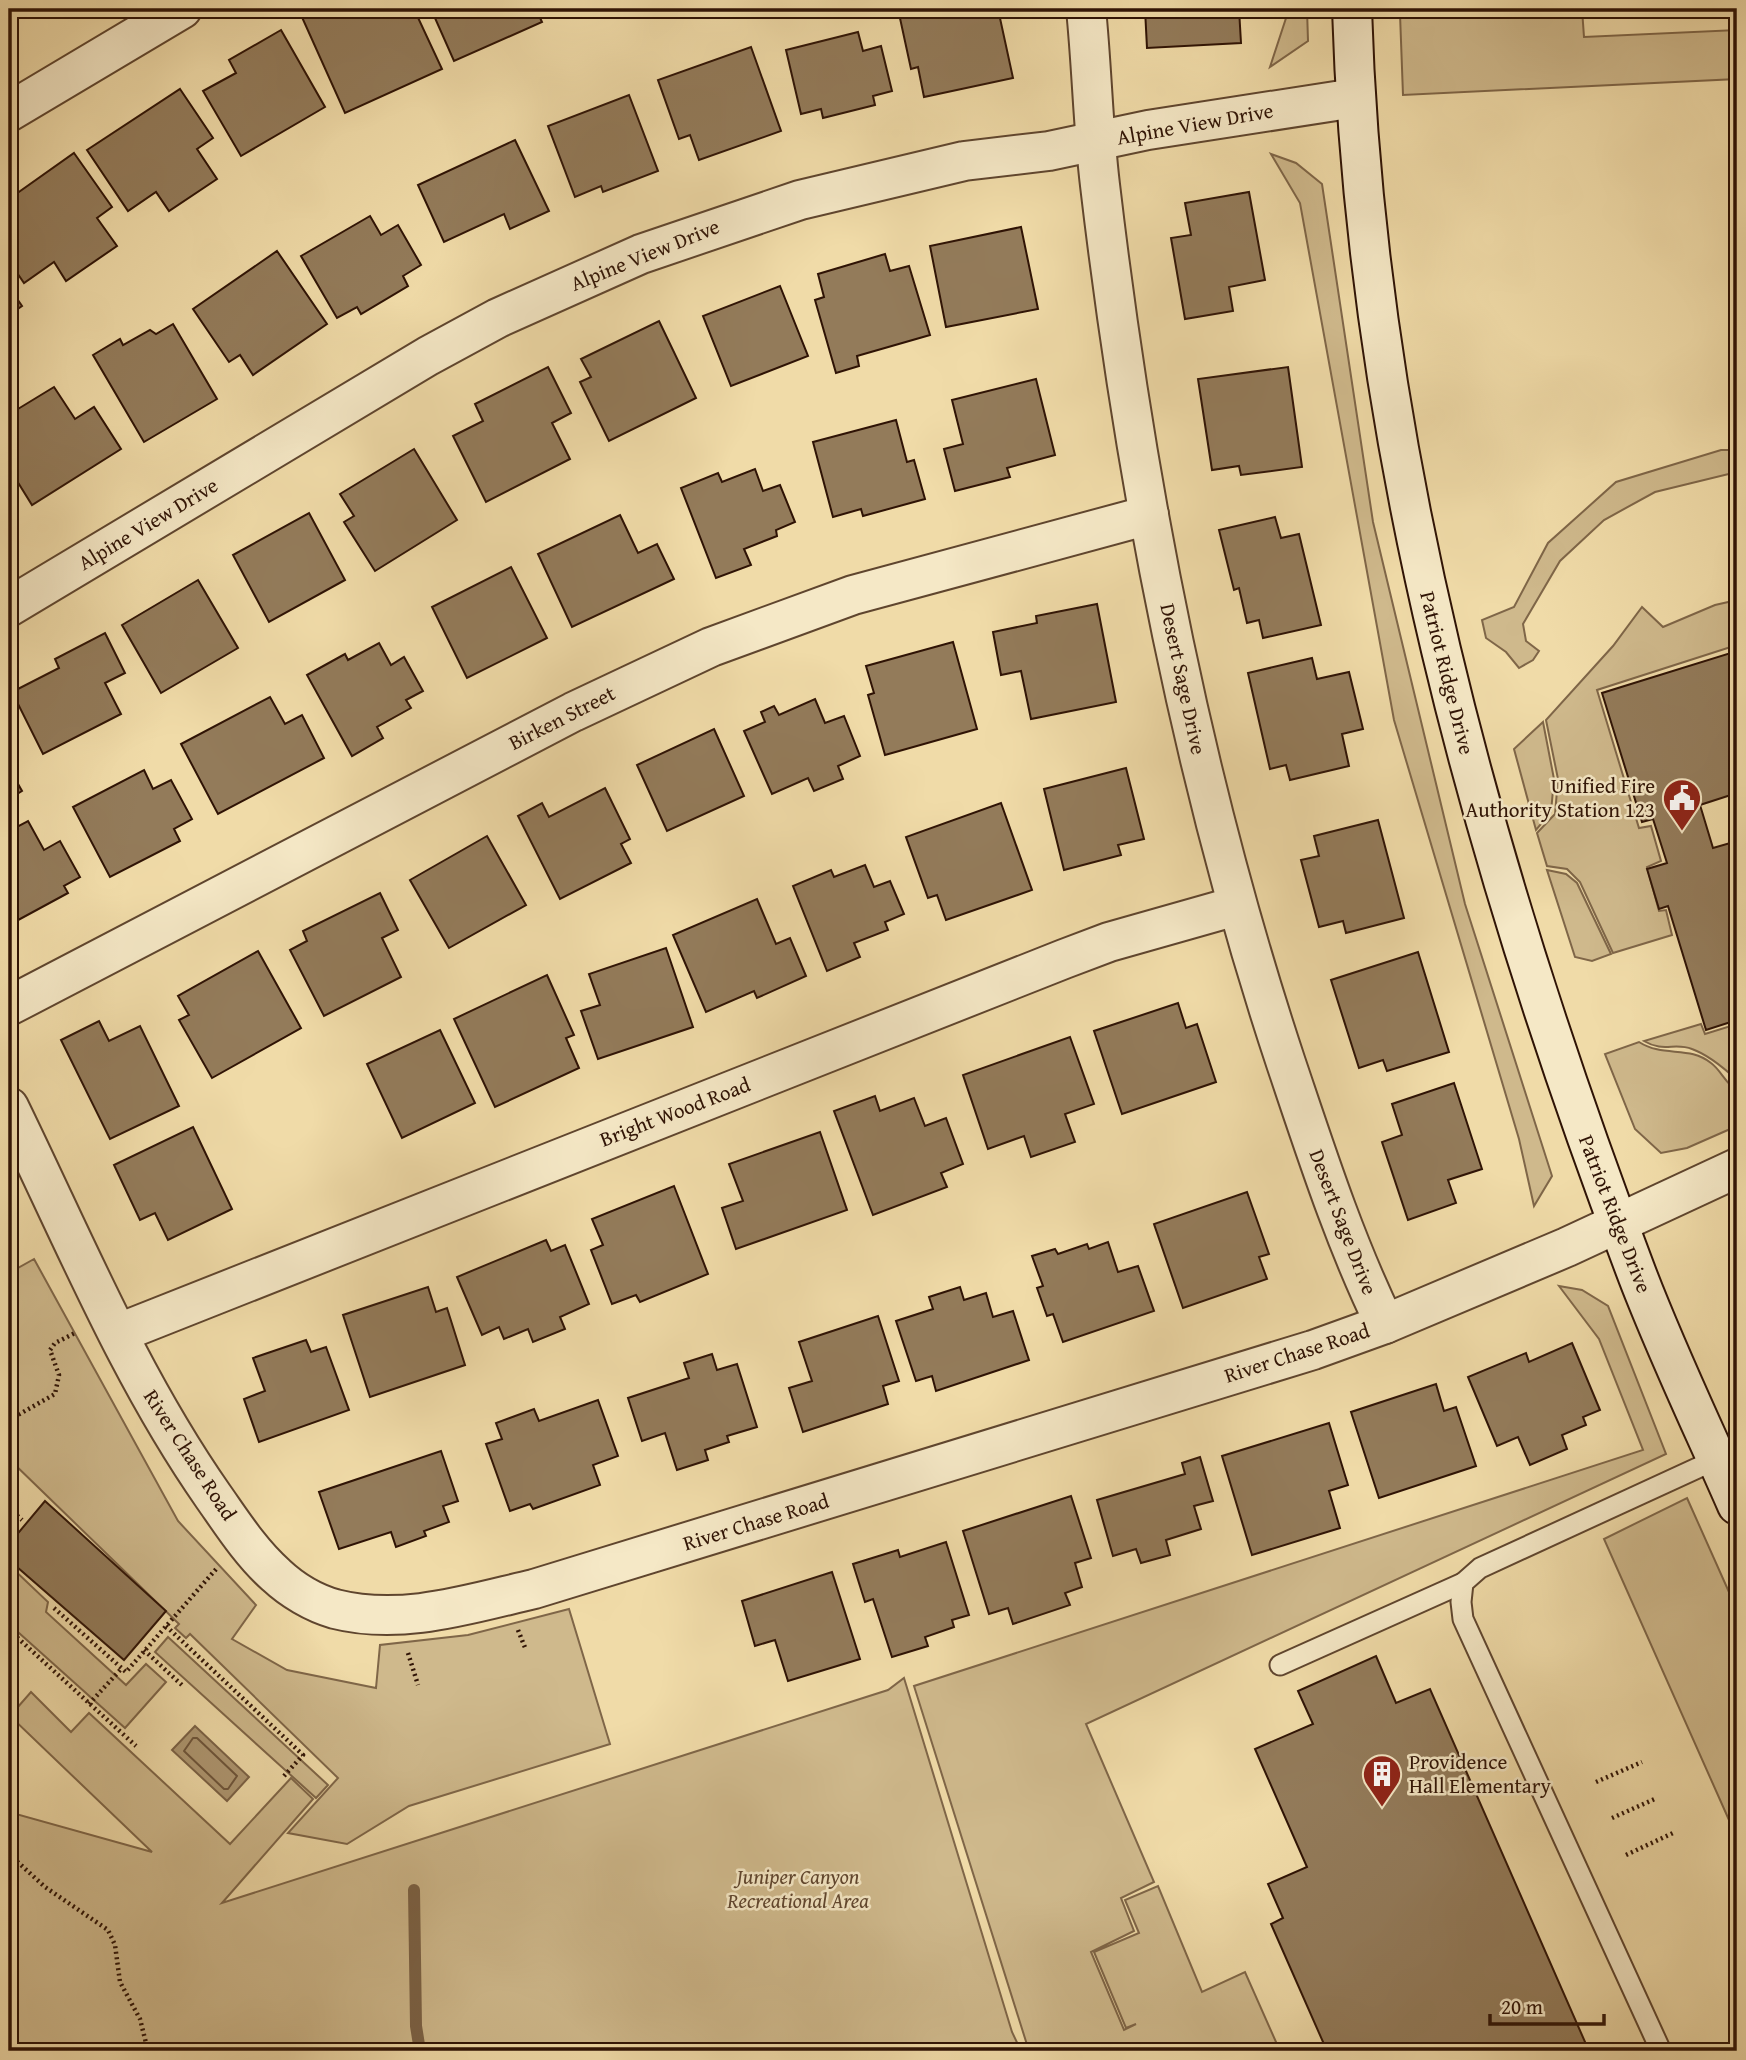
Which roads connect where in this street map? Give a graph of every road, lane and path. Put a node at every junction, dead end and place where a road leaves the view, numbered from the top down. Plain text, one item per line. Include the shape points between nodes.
1 (182, 9) edge
2 (1086, 9) edge
3 (1352, 9) edge
4 (1355, 98) junction
5 (9, 112) edge
6 (1096, 142) junction
7 (1149, 515) junction
8 (9, 607) edge
9 (1237, 906) junction
10 (9, 1006) edge
11 (9, 1107) edge
12 (1737, 1168) edge
13 (1618, 1222) junction
14 (1385, 1324) junction
15 (78, 1331) dead end
16 (119, 1333) junction
17 (9, 1420) edge
18 (1717, 1459) junction
19 (1737, 1505) edge
20 (9, 1508) edge
21 (22, 1520) dead end
22 (218, 1566) dead end
23 (1463, 1583) junction
24 (54, 1608) dead end
25 (166, 1626) junction
26 (517, 1626) dead end
27 (9, 1630) edge
28 (406, 1649) dead end
29 (144, 1650) junction
30 (526, 1650) dead end
31 (1280, 1665) dead end
32 (122, 1668) junction
33 (418, 1685) dead end
34 (184, 1687) dead end
35 (89, 1704) junction
36 (136, 1746) dead end
37 (1642, 1762) dead end
38 (284, 1776) dead end
39 (1596, 1782) dead end
40 (1657, 1798) dead end
41 (1612, 1818) dead end
42 (1673, 1833) dead end
43 (9, 1854) edge
44 (1626, 1855) dead end
45 (148, 2051) edge
46 (1661, 2051) edge

1 - 5 street
2 - 6 street, Desert Sage Drive
3 - 4 street, Patriot Ridge Drive
4 - 6 street, Alpine View Drive
4 - 13 street, Patriot Ridge Drive via 1383,346 1429,600 1503,888 1561,1071
6 - 7 street, Desert Sage Drive
6 - 8 street, Alpine View Drive via 964,161 800,200 719,225 569,284 428,356
7 - 9 street, Desert Sage Drive via 1203,771
7 - 10 street, Birken Street via 853,595 711,647 573,712
9 - 14 street, Desert Sage Drive via 1343,1231
9 - 16 street, Bright Wood Road via 1109,942
11 - 16 street, River Chase Road
12 - 13 street, River Chase Road
13 - 14 street, River Chase Road
13 - 18 street, Patriot Ridge Drive
14 - 16 street, River Chase Road via 603,1569 508,1595 401,1616 334,1608 295,1591 276,1576 194,1468
15 - 17 path via 50,1350 59,1375 55,1394
18 - 19 street, Patriot Ridge Drive
18 - 23 lane via 1480,1568
20 - 21 path
22 - 25 path
23 - 31 lane
23 - 46 lane via 1463,1619
24 - 32 path
25 - 29 path
25 - 38 path via 303,1755
26 - 30 path
27 - 35 path
28 - 33 path
29 - 32 path via 126,1672
29 - 34 path
32 - 35 path
35 - 36 path
37 - 39 path
40 - 41 path
42 - 44 path
43 - 45 path via 36,1880 108,1930 120,1982 140,2019

